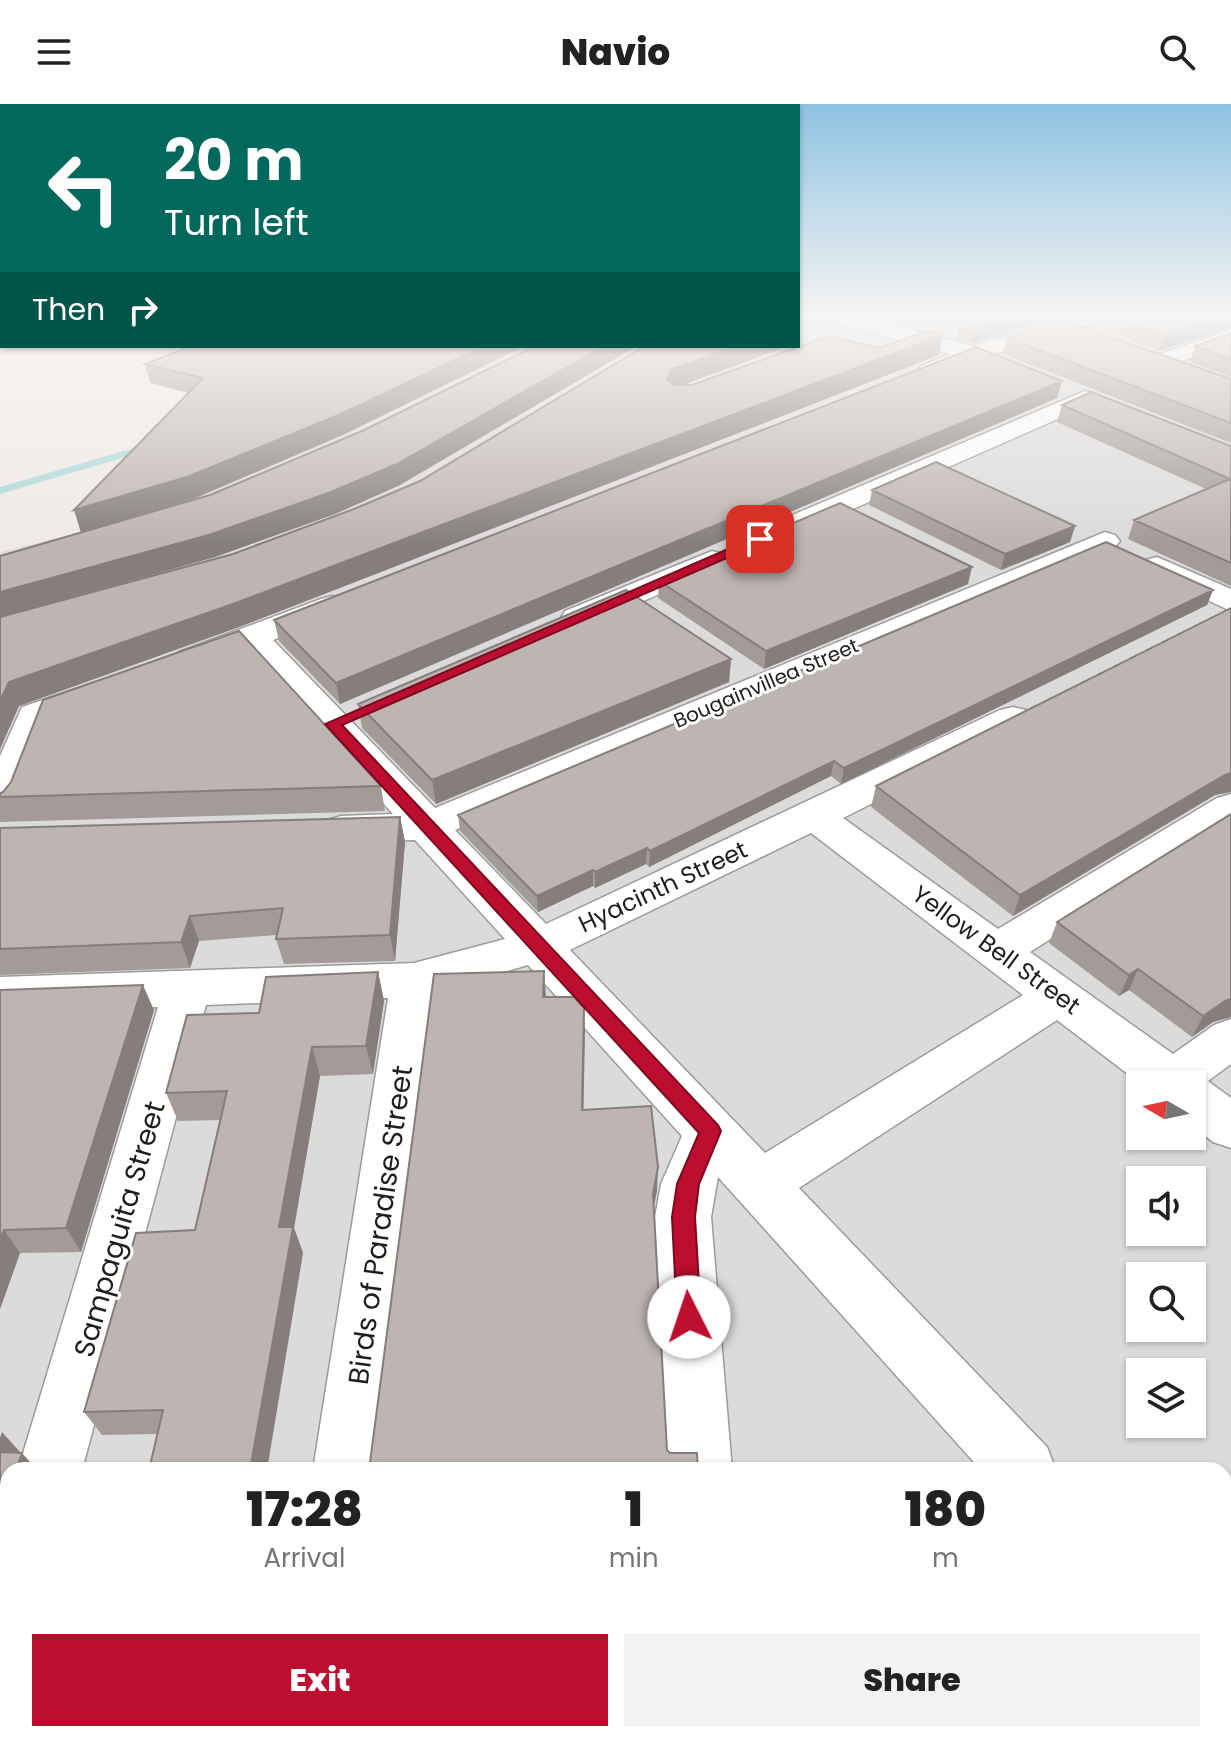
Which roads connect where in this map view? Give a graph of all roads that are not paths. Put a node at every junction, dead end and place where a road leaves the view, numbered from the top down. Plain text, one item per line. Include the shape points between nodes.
1 (1114, 409) edge
2 (933, 464) junction
3 (962, 477) edge
4 (628, 596) junction
5 (355, 597) edge
6 (1222, 611) edge
7 (664, 620) edge
8 (544, 632) edge
9 (252, 637) junction
10 (725, 661) edge
11 (165, 668) edge
12 (122, 684) edge
13 (761, 685) junction
14 (1051, 699) edge
15 (1231, 807) edge
16 (814, 816) junction
17 (428, 826) junction
18 (5, 827) edge
19 (301, 830) edge
20 (539, 946) junction
21 (997, 951) junction
22 (414, 980) junction
23 (187, 988) junction
24 (0, 995) edge
25 (1058, 996) junction
26 (1231, 1038) edge
27 (1157, 1070) edge
28 (1198, 1070) edge
29 (1206, 1107) edge
30 (1231, 1127) edge
31 (710, 1131) junction
32 (760, 1185) junction
33 (52, 1462) edge
34 (346, 1462) edge
35 (699, 1462) edge
36 (1017, 1462) edge

1 - 2 street via 1071,392
2 - 3 street
2 - 4 street via 852,512 748,544
4 - 7 street
4 - 8 street
5 - 9 street
6 - 13 street, Bougainvillea Street via 1091,535
9 - 11 street
9 - 17 street via 347,718
10 - 13 street
12 - 18 street via 35,715
13 - 17 street, Bougainvillea Street
14 - 16 street, Hyacinth Street
15 - 21 street
16 - 20 street, Hyacinth Street
16 - 21 street, Yellow Bell Street
17 - 19 street
17 - 20 street
20 - 22 street, Hyacinth Street
20 - 31 street
21 - 25 street, Yellow Bell Street
22 - 23 street, Hyacinth Street
22 - 34 street, Birds of Paradise Street
23 - 24 street, Hyacinth Street
23 - 33 street, Sampaguita Street
25 - 27 street, Yellow Bell Street
25 - 32 street
26 - 28 street
29 - 30 street, Yellow Bell Street
31 - 32 street
31 - 35 street via 688,1184 683,1217
32 - 36 street

